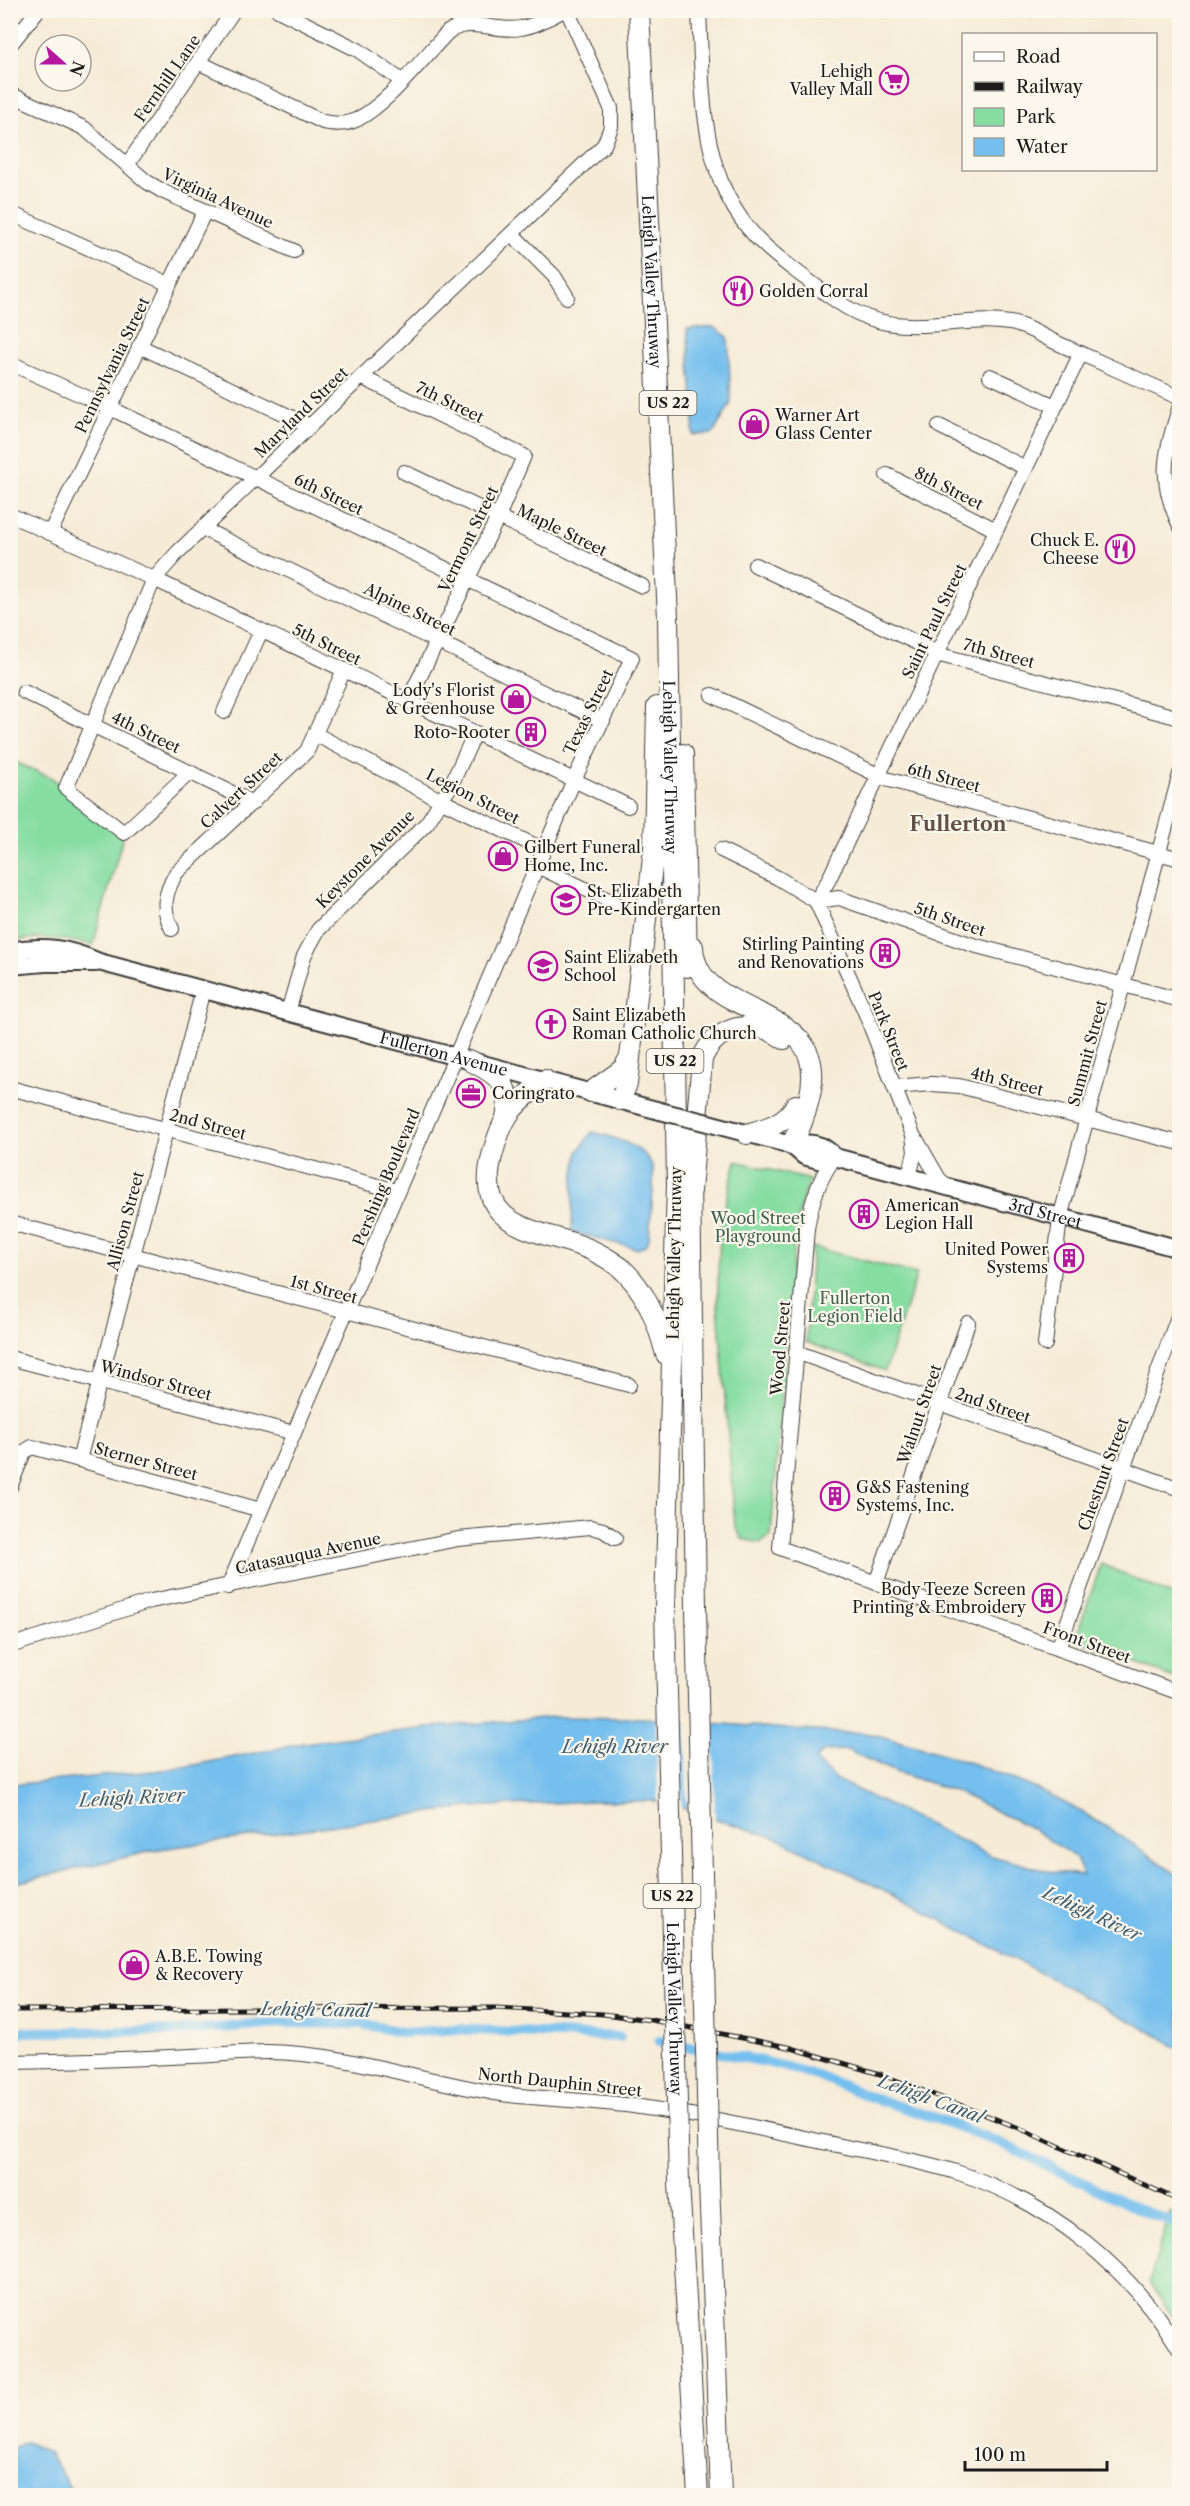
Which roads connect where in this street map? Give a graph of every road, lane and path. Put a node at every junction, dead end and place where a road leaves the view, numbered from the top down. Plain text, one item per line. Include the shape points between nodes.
1 (38, 10) edge
2 (234, 10) edge
3 (278, 10) edge
4 (566, 10) edge
5 (639, 10) edge
6 (651, 10) edge
7 (699, 10) edge
8 (10, 45) edge
9 (198, 62) junction
10 (402, 81) junction
11 (10, 94) edge
12 (127, 165) junction
13 (205, 211) junction
14 (10, 213) edge
15 (512, 234) junction
16 (294, 251) dead end
17 (169, 284) junction
18 (567, 297) dead end
19 (139, 346) junction
20 (1081, 353) junction
21 (10, 363) edge
22 (990, 376) dead end
23 (362, 377) junction
24 (1179, 398) edge
25 (1055, 406) junction
26 (1179, 406) edge
27 (110, 408) junction
28 (310, 426) junction
29 (939, 426) dead end
30 (524, 456) joint
31 (1026, 468) junction
32 (404, 472) dead end
33 (887, 475) dead end
34 (256, 478) junction
35 (662, 512) junction
36 (10, 515) edge
37 (498, 517) junction
38 (1179, 526) edge
39 (203, 529) junction
40 (996, 530) junction
41 (50, 533) junction
42 (754, 565) dead end
43 (467, 578) junction
44 (154, 579) junction
45 (642, 586) dead end
46 (261, 631) junction
47 (437, 641) junction
48 (937, 653) junction
49 (632, 658) joint
50 (344, 670) junction
51 (24, 692) dead end
52 (712, 695) dead end
53 (408, 701) junction
54 (224, 712) dead end
55 (1179, 718) edge
56 (603, 721) junction
57 (92, 725) junction
58 (475, 733) junction
59 (315, 734) junction
60 (190, 772) junction
61 (1179, 774) edge
62 (879, 775) junction
63 (574, 780) junction
64 (685, 796) junction
65 (442, 801) junction
66 (253, 802) junction
67 (628, 806) dead end
68 (544, 850) junction
69 (720, 850) dead end
70 (1158, 853) junction
71 (1179, 859) edge
72 (537, 866) junction
73 (816, 901) junction
74 (617, 904) dead end
75 (172, 929) dead end
76 (10, 951) edge
77 (99, 962) junction
78 (10, 966) edge
79 (1123, 985) junction
80 (203, 990) junction
81 (1179, 1000) edge
82 (288, 1012) junction
83 (630, 1057) junction
84 (463, 1059) junction
85 (545, 1080) junction
86 (894, 1087) junction
87 (10, 1088) edge
88 (591, 1092) junction
89 (621, 1100) junction
90 (796, 1105) junction
91 (1086, 1118) junction
92 (505, 1120) junction
93 (166, 1130) junction
94 (747, 1134) junction
95 (913, 1135) junction
96 (1179, 1143) edge
97 (791, 1145) junction
98 (835, 1157) junction
99 (909, 1177) junction
100 (950, 1189) junction
101 (397, 1191) junction
102 (690, 1196) junction
103 (1060, 1218) junction
104 (10, 1223) edge
105 (1179, 1250) edge
106 (133, 1256) junction
107 (1179, 1311) edge
108 (346, 1312) junction
109 (968, 1323) dead end
110 (1045, 1344) dead end
111 (796, 1352) junction
112 (10, 1358) edge
113 (671, 1375) junction
114 (100, 1382) junction
115 (629, 1385) dead end
116 (939, 1404) junction
117 (294, 1433) junction
118 (79, 1460) junction
119 (1122, 1468) junction
120 (10, 1487) edge
121 (1179, 1489) edge
122 (261, 1510) junction
123 (615, 1538) dead end
124 (780, 1548) joint
125 (876, 1583) junction
126 (228, 1587) junction
127 (10, 1646) edge
128 (1058, 1649) junction
129 (1179, 1693) edge
130 (10, 2062) edge
131 (1179, 2350) edge
132 (698, 2496) edge
133 (721, 2496) edge

1 - 8 street
2 - 9 street, Fernhill Lane
3 - 10 street via 358,50
4 - 10 street via 521,28 507,30 472,23 456,27
4 - 15 street, Maryland Street via 609,102 612,117 604,145
5 - 35 highway, Lehigh Valley Thruway / US 22
6 - 64 highway, Lehigh Valley Thruway / US 22
7 - 20 street via 704,100 713,162 734,209 774,254 842,305 873,320 902,325 1011,323
9 - 10 street via 292,108 335,124 362,116
9 - 12 street, Fernhill Lane
11 - 12 street, Virginia Avenue via 84,128
12 - 13 street, Virginia Avenue via 147,182
13 - 16 street, Virginia Avenue
13 - 17 street, Pennsylvania Street
14 - 17 street
15 - 18 street via 554,276
15 - 23 street, Maryland Street
17 - 19 street, Pennsylvania Street
19 - 27 street, Pennsylvania Street
19 - 28 street
20 - 24 street
20 - 25 street, Saint Paul Street
21 - 27 street, 6th Street
22 - 25 street
23 - 28 street, Maryland Street
23 - 30 street, 7th Street
25 - 31 street, Saint Paul Street
26 - 38 street via 1164,467 1171,508
27 - 34 street, 6th Street
27 - 41 street, Pennsylvania Street
28 - 34 street, Maryland Street
29 - 31 street
30 - 37 street, Vermont Street
31 - 40 street, Saint Paul Street
32 - 37 street, Maple Street
33 - 40 street, 8th Street
34 - 39 street, Maryland Street
34 - 43 street, 6th Street
35 - 83 highway via 654,849
35 - 113 highway, Lehigh Valley Thruway / US 22 via 668,618 677,1185
36 - 41 street, 5th Street
37 - 43 street, Vermont Street
37 - 45 street, Maple Street
39 - 44 street, Maryland Street
39 - 47 street, Alpine Street
40 - 48 street, Saint Paul Street
41 - 44 street, 5th Street
42 - 48 street, 7th Street
43 - 47 street, Vermont Street
43 - 49 street, 6th Street
44 - 46 street, 5th Street
44 - 57 street, Maryland Street
46 - 50 street, 5th Street
46 - 54 street
47 - 53 street, Vermont Street
47 - 56 street, Alpine Street
48 - 55 street, 7th Street
48 - 62 street, Saint Paul Street
49 - 56 street, Texas Street
50 - 53 street, 5th Street
50 - 59 street, Calvert Street
51 - 57 street, 4th Street
52 - 62 street, 6th Street
53 - 58 street, 5th Street
56 - 63 street, Texas Street
57 - 60 street, 4th Street
57 - 60 street, Maryland Street via 66,788 124,833
58 - 63 street, 5th Street
58 - 65 street, Keystone Avenue
59 - 65 street, Legion Street
59 - 66 street, Calvert Street via 307,751
60 - 66 street, 4th Street
61 - 70 street, Summit Street
62 - 70 street, 6th Street
62 - 73 street, Saint Paul Street
63 - 67 street, 5th Street
63 - 68 street, Pershing Boulevard
64 - 97 highway via 693,952 698,967 716,989 789,1029 809,1057 811,1090 802,1128
64 - 102 highway, Lehigh Valley Thruway / US 22
65 - 68 street, Legion Street
65 - 82 street, Keystone Avenue via 410,842 318,930 304,956
66 - 75 street, Calvert Street via 176,873 164,906
68 - 72 street, Pershing Boulevard
69 - 73 street
70 - 71 street, 6th Street
70 - 79 street, Summit Street
72 - 74 street
72 - 84 street, Pershing Boulevard
73 - 79 street, 5th Street via 839,898 973,945
73 - 86 street, Park Street
76 - 77 main road, Fullerton Avenue via 75,951
77 - 78 main road, Fullerton Avenue
77 - 80 main road, Fullerton Avenue
79 - 81 street, 5th Street
79 - 91 street, Summit Street
80 - 82 main road, Fullerton Avenue
80 - 93 street, Allison Street
82 - 84 main road, Fullerton Avenue
83 - 88 highway via 623,1069
83 - 89 highway
84 - 85 main road, Fullerton Avenue
84 - 92 highway via 496,1074 508,1099
84 - 101 street, Pershing Boulevard
85 - 88 main road, Fullerton Avenue
85 - 92 highway via 513,1106
86 - 91 street, 4th Street via 959,1086
86 - 95 street, Park Street
87 - 93 street, 2nd Street
88 - 89 main road, Fullerton Avenue
89 - 94 main road, Fullerton Avenue, bridge
90 - 94 highway via 780,1122
90 - 97 highway
90 - 102 highway via 801,1068 787,1042 755,1027 739,1027 719,1035 702,1059
91 - 96 street, 4th Street
91 - 103 street, Summit Street
92 - 113 highway via 489,1169 492,1194 499,1208 518,1226 595,1251 628,1275 652,1309
93 - 101 street, 2nd Street
93 - 106 street, Allison Street
94 - 97 main road, Fullerton Avenue
95 - 99 street, Park Street via 915,1152
95 - 100 street via 939,1179
97 - 98 main road, Fullerton Avenue via 808,1142 826,1147
98 - 99 main road, Fullerton Avenue
98 - 111 street, Wood Street via 825,1169 809,1218
99 - 100 main road, 3rd Street
100 - 103 main road, 3rd Street
101 - 108 street, Pershing Boulevard
102 - 133 highway, Lehigh Valley Thruway / US 22, bridge via 696,1608
103 - 105 main road, 3rd Street
103 - 110 street, Summit Street
104 - 106 street, 1st Street
106 - 108 street, 1st Street
106 - 114 street, Allison Street
107 - 119 street, Chestnut Street
108 - 115 street, 1st Street
108 - 117 street, Pershing Boulevard
109 - 116 street, Walnut Street
111 - 116 street, 2nd Street
111 - 124 street, Wood Street
112 - 114 street, Windsor Street
113 - 132 highway, Lehigh Valley Thruway / US 22, bridge via 665,1609 679,2183
114 - 117 street, Windsor Street
114 - 118 street, Allison Street
116 - 119 street, 2nd Street
116 - 125 street, Walnut Street
117 - 122 street, Pershing Boulevard
118 - 120 street, Sterner Street via 32,1447 24,1452
118 - 122 street, Sterner Street
119 - 121 street, 2nd Street
119 - 128 street, Chestnut Street
122 - 126 street, Pershing Boulevard
123 - 126 street, Catasauqua Avenue via 591,1527 458,1539
124 - 125 street, Front Street
125 - 128 street, Front Street
126 - 127 street, Catasauqua Avenue via 151,1601
128 - 129 street, Front Street
130 - 131 street, North Dauphin Street via 267,2052 326,2057 468,2089 641,2107 734,2123 932,2166 1001,2190 1068,2230 1140,2294

